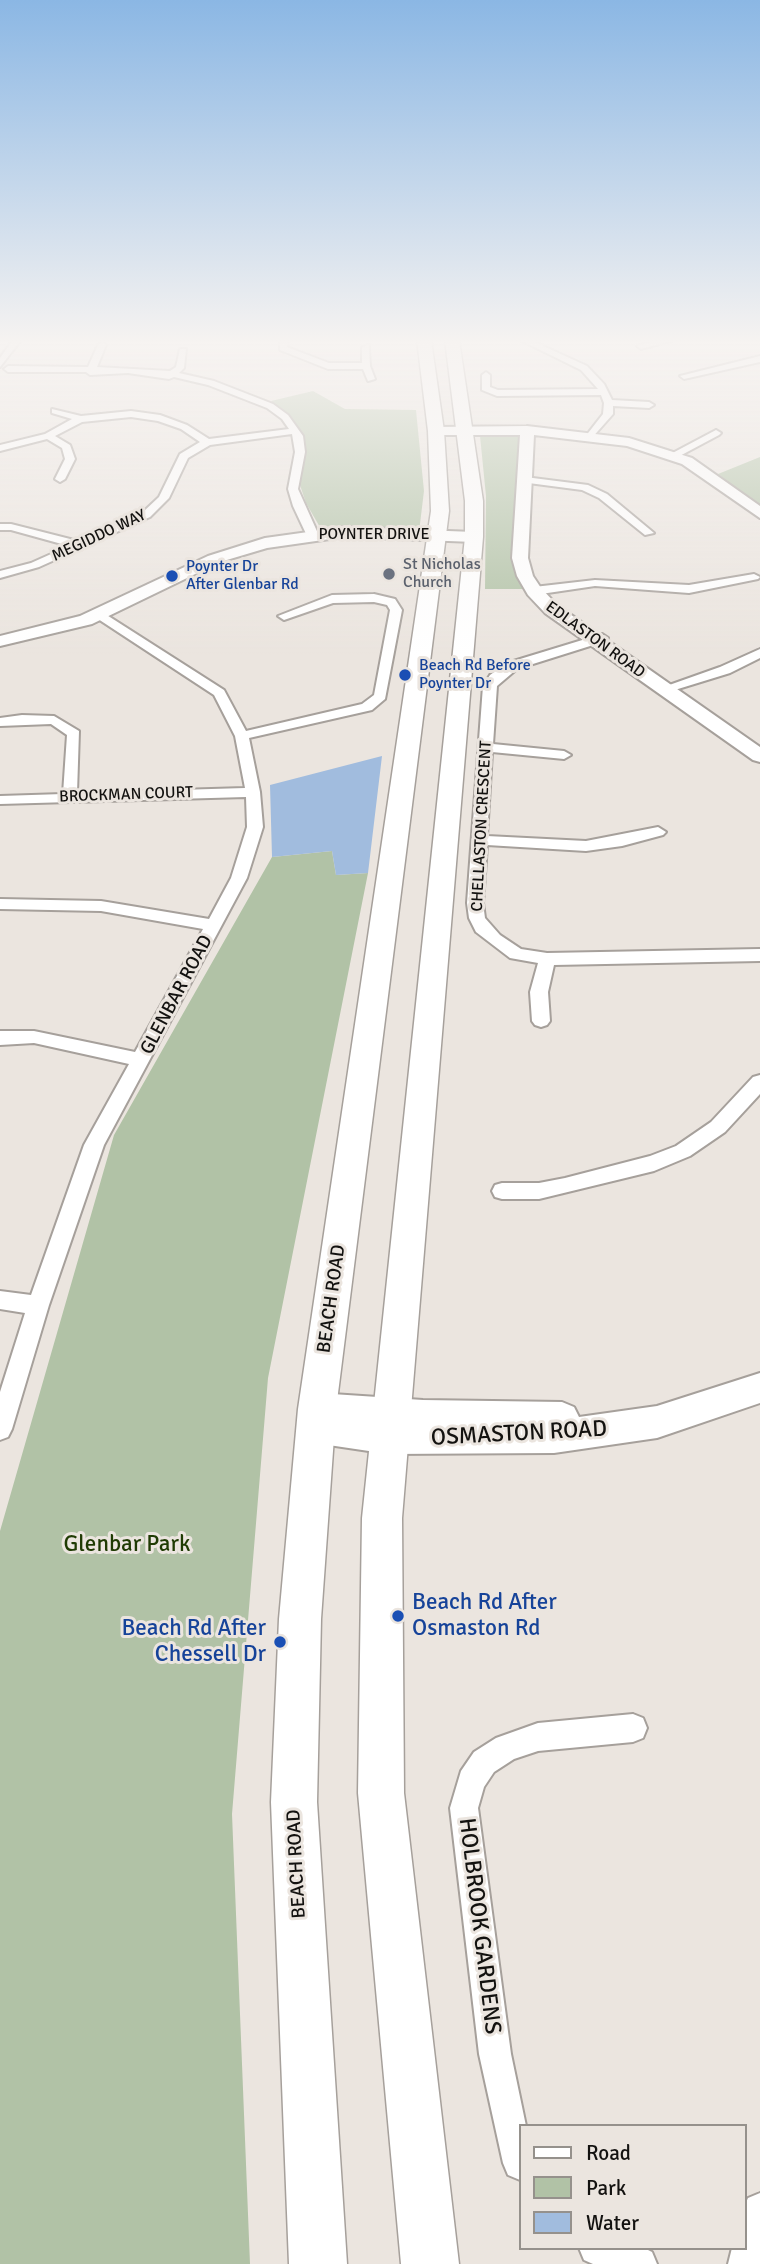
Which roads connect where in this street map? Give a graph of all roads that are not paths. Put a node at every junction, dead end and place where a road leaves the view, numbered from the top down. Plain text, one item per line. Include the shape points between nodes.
1 (65, 446) edge
2 (201, 446) edge
3 (293, 446) edge
4 (300, 446) edge
5 (437, 446) edge
6 (468, 446) edge
7 (530, 446) edge
8 (635, 446) edge
9 (692, 446) edge
10 (672, 456) junction
11 (60, 479) dead end
12 (529, 481) junction
13 (760, 516) edge
14 (0, 527) edge
15 (649, 533) dead end
16 (310, 537) junction
17 (436, 537) junction
18 (473, 540) junction
19 (79, 545) junction
20 (0, 575) edge
21 (754, 577) dead end
22 (538, 590) junction
23 (284, 616) dead end
24 (101, 617) junction
25 (598, 639) junction
26 (0, 643) edge
27 (760, 653) edge
28 (668, 688) junction
29 (0, 722) edge
30 (242, 736) junction
31 (486, 747) junction
32 (760, 747) edge
33 (565, 755) dead end
34 (760, 756) edge
35 (253, 792) junction
36 (70, 796) junction
37 (0, 800) edge
38 (659, 832) dead end
39 (479, 840) junction
40 (0, 904) edge
41 (214, 925) junction
42 (760, 955) edge
43 (547, 959) junction
44 (541, 1021) dead end
45 (0, 1038) edge
46 (142, 1060) junction
47 (760, 1082) edge
48 (502, 1191) dead end
49 (0, 1300) edge
50 (38, 1305) junction
51 (760, 1369) edge
52 (760, 1388) edge
53 (316, 1418) junction
54 (390, 1425) junction
55 (0, 1429) edge
56 (633, 1728) dead end
57 (518, 2156) edge
58 (760, 2210) edge
59 (602, 2250) edge
60 (317, 2264) edge
61 (430, 2264) edge
62 (640, 2264) edge
63 (745, 2264) edge

1 - 11 street via 70,459
2 - 19 street, MEGIDDO WAY via 184,456 158,506
3 - 16 street via 286,497
4 - 16 street via 294,495
5 - 17 main road, BEACH ROAD
6 - 18 main road
7 - 12 street, EDLASTON ROAD
8 - 10 street
9 - 10 street
10 - 13 street
12 - 15 street via 584,486
12 - 22 street, EDLASTON ROAD via 520,558 525,576
14 - 19 street
16 - 17 street, POYNTER DRIVE
16 - 24 street, POYNTER DRIVE via 221,561
17 - 18 street, POYNTER DRIVE
17 - 53 main road, BEACH ROAD
18 - 54 main road
19 - 20 street, MEGIDDO WAY
21 - 22 street via 689,590 595,583
22 - 25 street, EDLASTON ROAD via 551,609
23 - 30 street via 332,599 391,602 396,610 380,696 367,706
24 - 26 street, POYNTER DRIVE via 50,636
24 - 30 street, GLENBAR ROAD via 219,693
25 - 28 street, EDLASTON ROAD
25 - 31 street, CHELLASTON CRESCENT via 512,666 495,678 490,686
27 - 28 street
28 - 32 street, EDLASTON ROAD
28 - 34 street, EDLASTON ROAD
29 - 36 street via 54,720 74,734
30 - 35 street, GLENBAR ROAD
31 - 33 street
31 - 39 street, CHELLASTON CRESCENT
35 - 36 street, BROCKMAN COURT
35 - 41 street, GLENBAR ROAD via 255,827 239,878
36 - 37 street, BROCKMAN COURT
38 - 39 street via 586,846
39 - 43 street, CHELLASTON CRESCENT via 475,903 482,928 516,954
40 - 41 street via 101,906
41 - 46 street, GLENBAR ROAD
42 - 43 street, CHELLASTON CRESCENT
43 - 44 street via 539,992
45 - 46 street via 34,1037
46 - 50 street, GLENBAR ROAD via 94,1145
47 - 48 street via 718,1127 683,1151 565,1186
49 - 50 street
50 - 55 street, GLENBAR ROAD
51 - 54 street, OSMASTON ROAD via 681,1397 604,1414 539,1419 423,1416
52 - 54 street, OSMASTON ROAD via 657,1422 611,1430 498,1440
53 - 54 street, OSMASTON ROAD
53 - 60 main road, BEACH ROAD via 300,1619 294,1802
54 - 61 main road via 382,1518 381,1793
56 - 57 street, HOLBROOK GARDENS via 538,1737 484,1762 471,1781 464,1808 466,1839 495,2054
58 - 63 street
59 - 62 street

